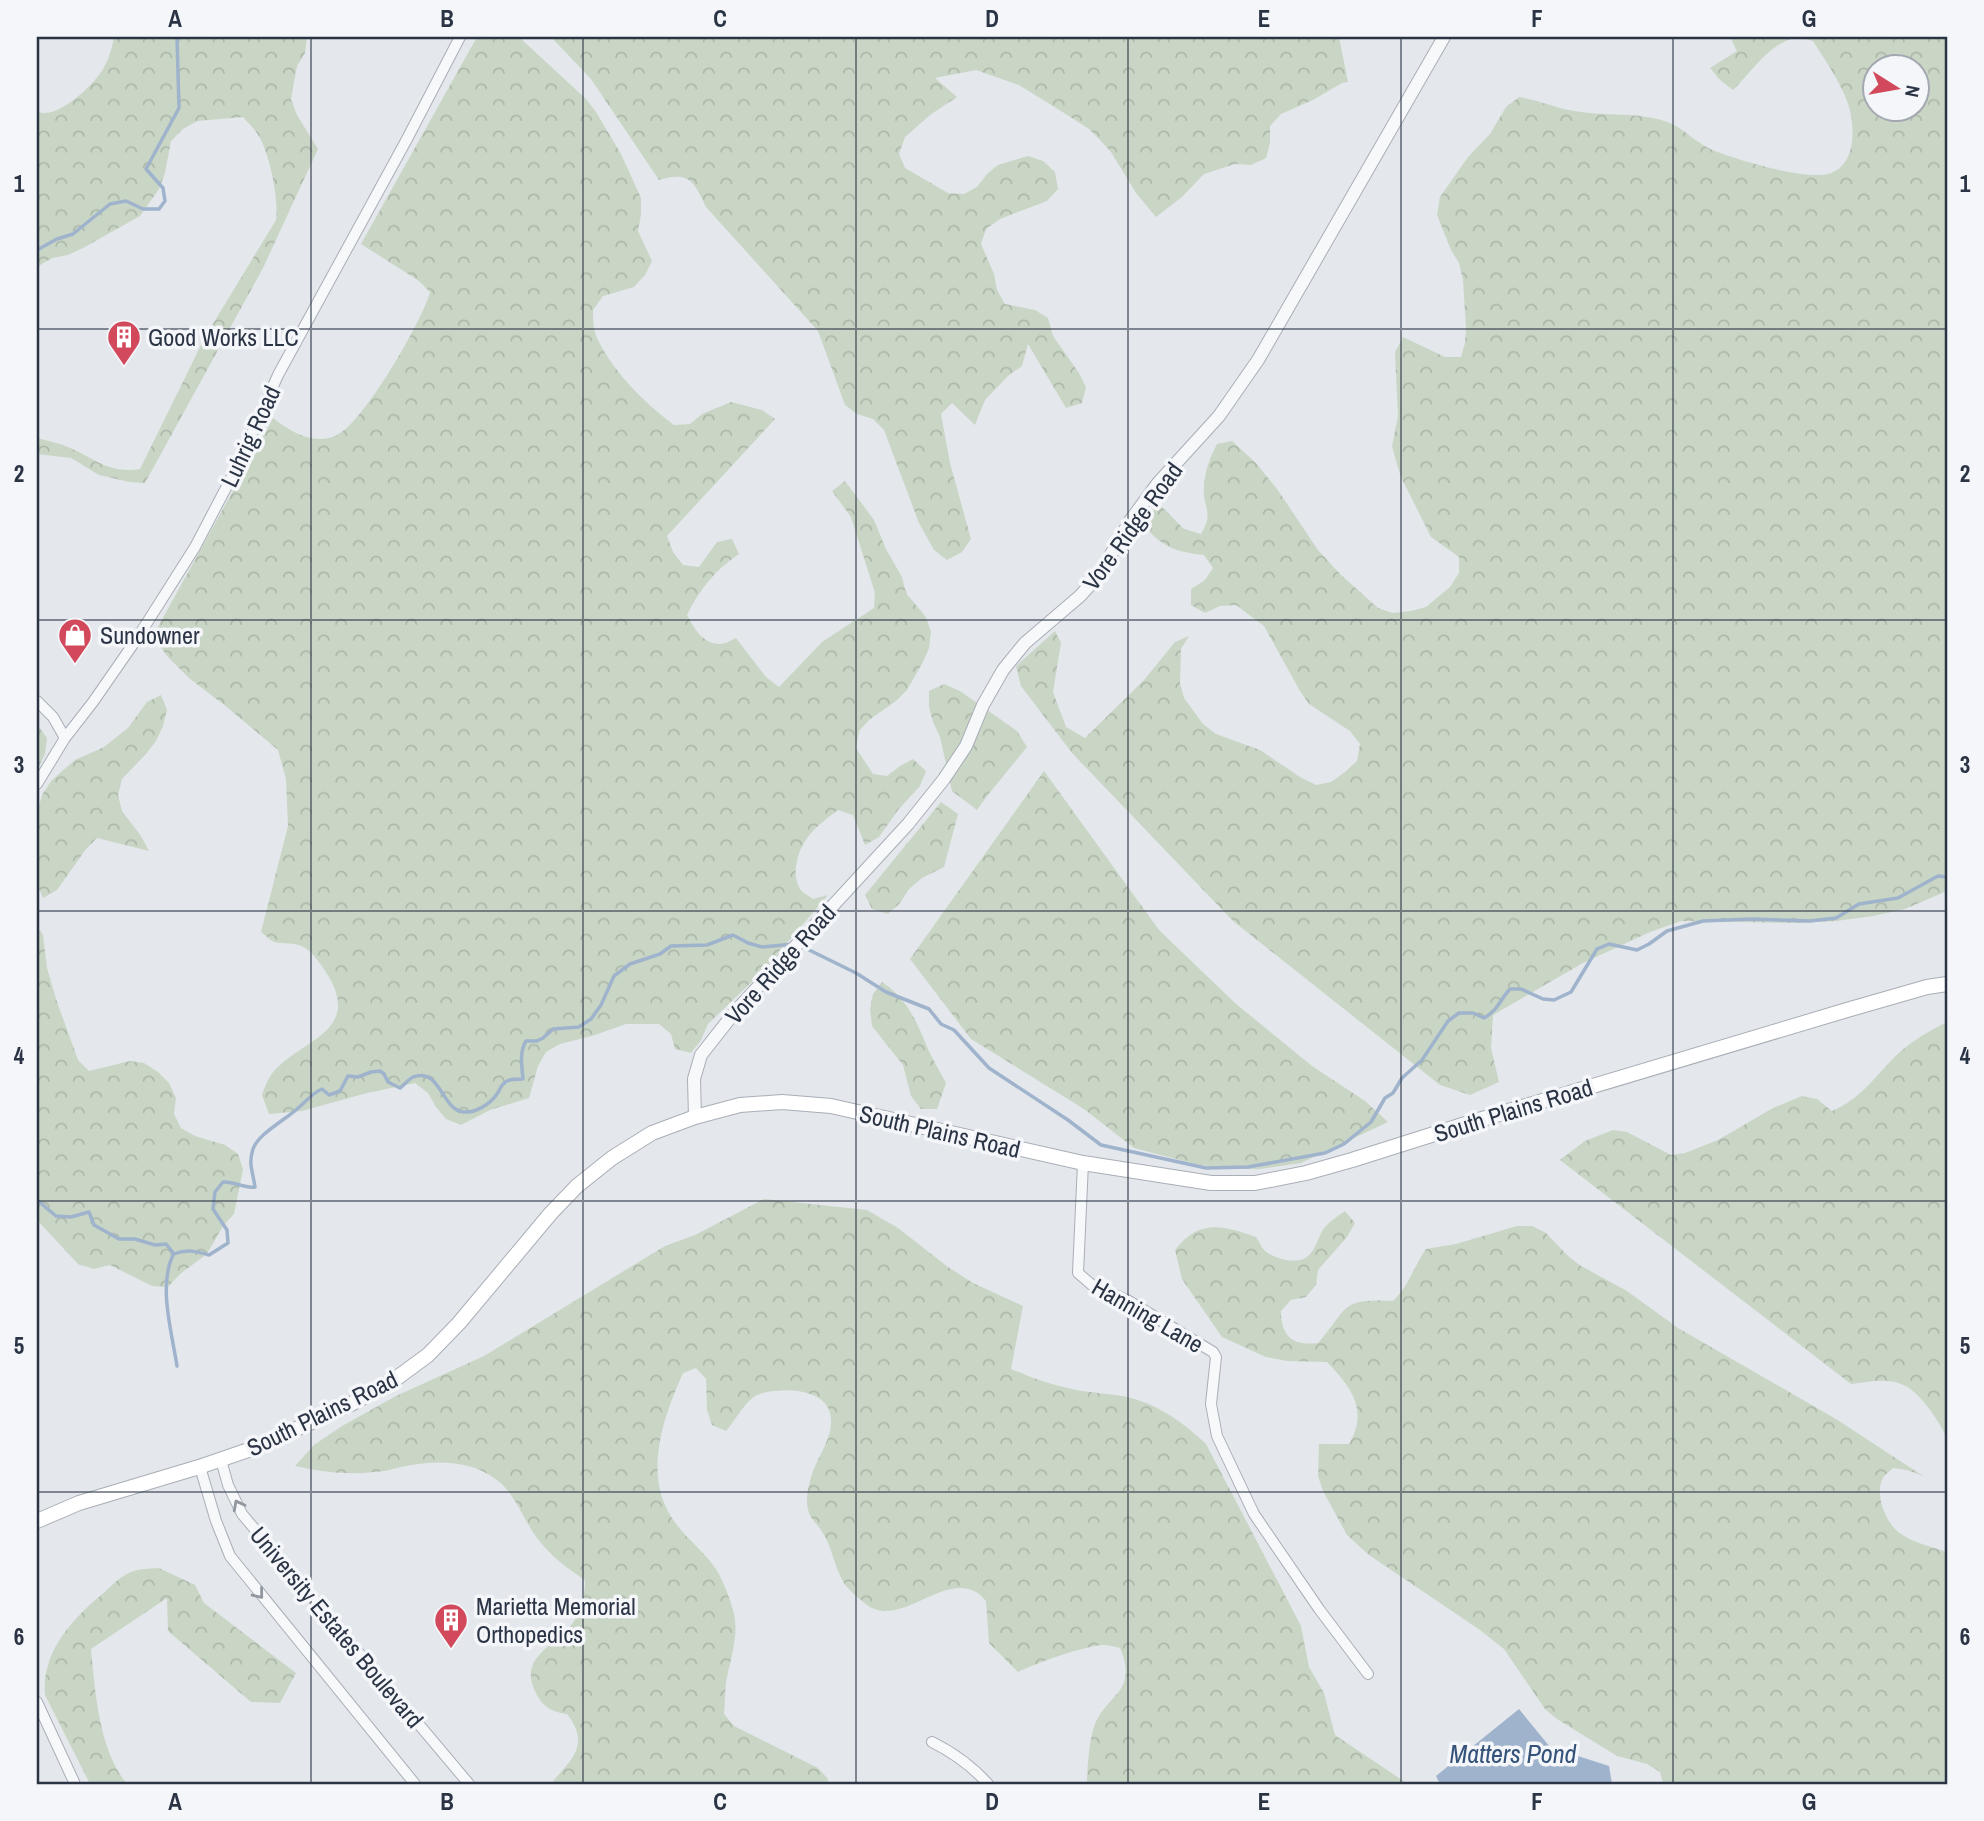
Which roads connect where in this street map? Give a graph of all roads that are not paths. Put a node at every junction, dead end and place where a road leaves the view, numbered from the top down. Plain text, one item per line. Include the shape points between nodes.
1 (460, 37) edge
2 (1444, 37) edge
3 (37, 701) edge
4 (65, 738) junction
5 (37, 784) edge
6 (1947, 984) edge
7 (695, 1117) junction
8 (1083, 1163) junction
9 (221, 1460) junction
10 (200, 1467) junction
11 (37, 1521) edge
12 (1368, 1674) dead end
13 (37, 1702) edge
14 (932, 1742) dead end
15 (75, 1784) edge
16 (415, 1784) edge
17 (469, 1784) edge
18 (988, 1784) edge

1 - 4 street, Luhrig Road via 278,375 240,463 195,547 136,640
2 - 7 street, Vore Ridge Road via 1258,360 1219,416 1158,483 1100,574 1025,643 1003,670 966,746 908,824 701,1055 694,1079
3 - 4 street
4 - 5 street, Luhrig Road
6 - 8 main road, South Plains Road via 1306,1173 1255,1183 1211,1183
7 - 8 main road, South Plains Road via 740,1105 831,1106
7 - 9 main road, South Plains Road via 652,1133 577,1186 459,1323 414,1366 351,1404
8 - 12 street, Hanning Lane via 1077,1273 1213,1352 1211,1404 1217,1436 1254,1514
9 - 10 main road, South Plains Road
17 -> 9 street, University Estates Boulevard via 243,1514
10 - 11 main road, South Plains Road via 79,1503
10 -> 16 street, University Estates Boulevard via 230,1556
13 - 15 street
14 - 18 street via 972,1767

